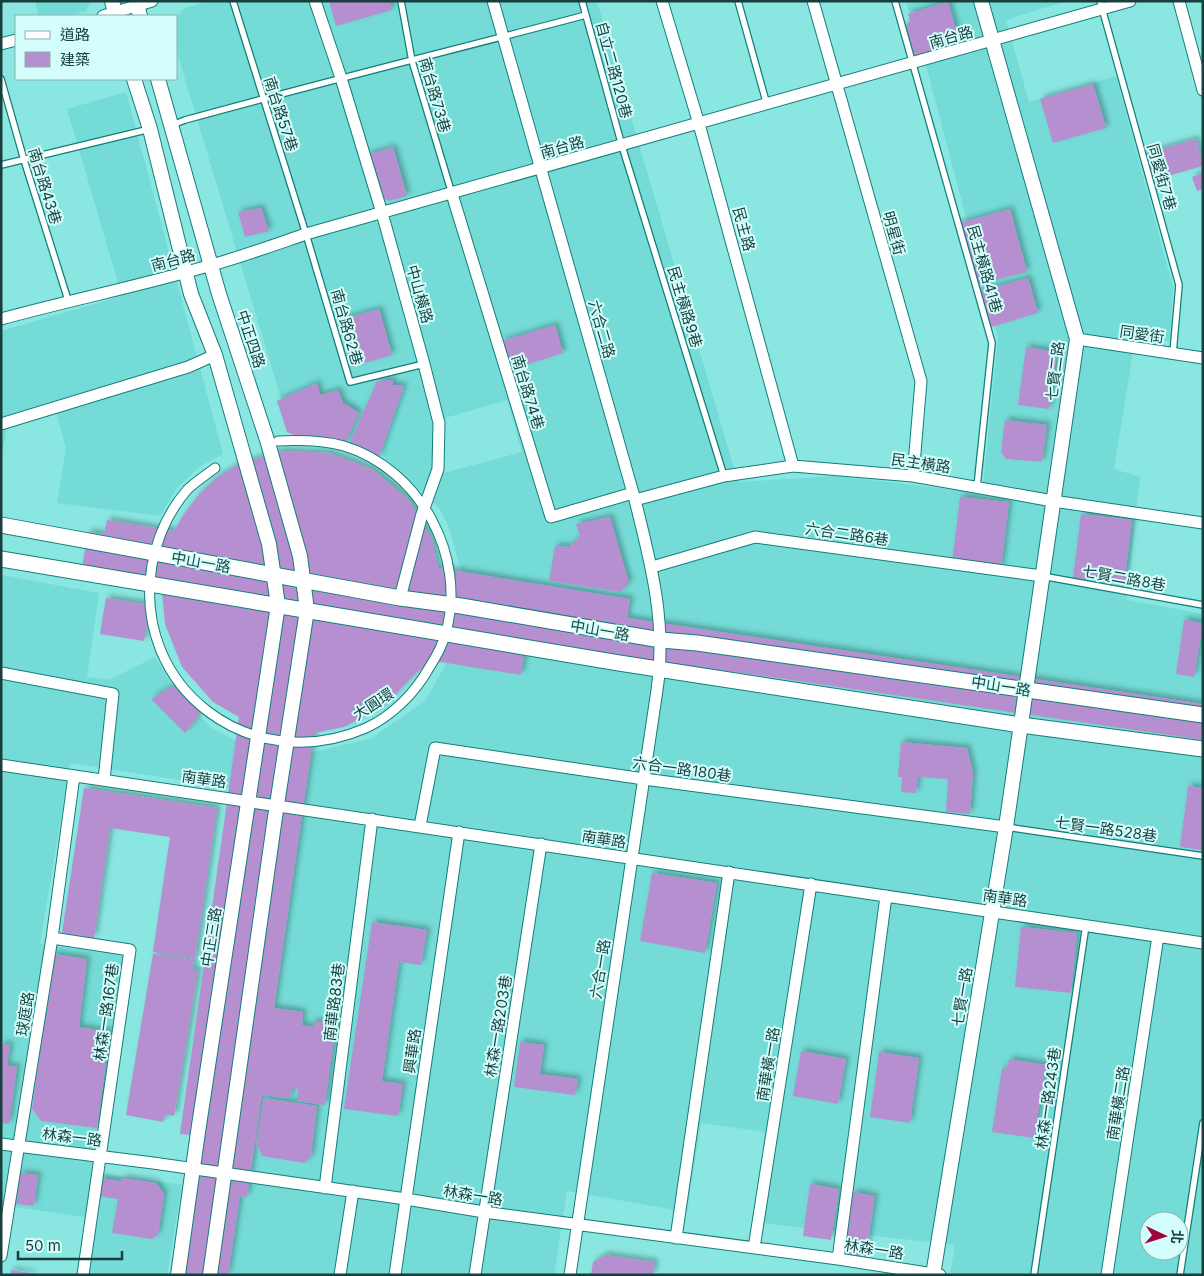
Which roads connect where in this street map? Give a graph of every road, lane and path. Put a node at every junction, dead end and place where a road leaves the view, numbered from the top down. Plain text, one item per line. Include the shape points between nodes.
1 (152, 1) edge
2 (233, 1) edge
3 (315, 1) edge
4 (400, 1) edge
5 (493, 1) edge
6 (582, 1) edge
7 (662, 1) edge
8 (738, 1) edge
9 (813, 1) edge
10 (895, 1) edge
11 (980, 1) edge
12 (1130, 1) edge
13 (1179, 1) edge
14 (1101, 6) edge
15 (138, 8) edge
16 (112, 12) edge
17 (586, 15) junction
18 (504, 36) junction
19 (15, 40) edge
20 (992, 41) junction
21 (1, 44) edge
22 (412, 61) junction
23 (914, 63) junction
24 (341, 78) junction
25 (1, 79) edge
26 (134, 80) edge
27 (158, 80) edge
28 (837, 85) junction
29 (1203, 90) edge
30 (263, 98) junction
31 (767, 104) junction
32 (699, 124) junction
33 (172, 125) junction
34 (150, 129) junction
35 (622, 146) junction
36 (24, 160) junction
37 (1, 165) edge
38 (540, 169) junction
39 (452, 194) junction
40 (382, 213) junction
41 (306, 234) junction
42 (211, 266) junction
43 (185, 272) junction
44 (68, 300) junction
45 (1, 319) edge
46 (1077, 339) junction
47 (1173, 353) junction
48 (216, 355) junction
49 (1203, 358) edge
50 (424, 364) junction
51 (1, 424) edge
52 (278, 442) dead end
53 (793, 466) junction
54 (215, 468) dead end
55 (724, 476) junction
56 (913, 476) junction
57 (977, 487) junction
58 (634, 496) junction
59 (1053, 501) junction
60 (425, 507) junction
61 (1203, 522) edge
62 (1, 525) edge
63 (154, 552) junction
64 (1, 559) edge
65 (652, 567) junction
66 (274, 576) junction
67 (1042, 576) junction
68 (304, 580) junction
69 (149, 583) junction
70 (400, 598) junction
71 (278, 604) junction
72 (451, 605) junction
73 (1203, 605) edge
74 (307, 610) junction
75 (446, 633) junction
76 (661, 640) junction
77 (660, 668) junction
78 (1, 673) edge
79 (1025, 689) junction
80 (1203, 715) edge
81 (1021, 725) junction
82 (257, 737) junction
83 (286, 743) junction
84 (1203, 749) edge
85 (1, 765) edge
86 (74, 776) junction
87 (644, 779) junction
88 (104, 780) junction
89 (248, 801) junction
90 (277, 805) junction
91 (372, 819) junction
92 (420, 826) junction
93 (1006, 827) junction
94 (459, 832) junction
95 (541, 844) junction
96 (1203, 856) edge
97 (632, 858) junction
98 (729, 872) junction
99 (810, 884) junction
100 (886, 896) junction
101 (992, 912) junction
102 (1086, 925) junction
103 (1158, 936) junction
104 (52, 938) junction
105 (1203, 943) edge
106 (1203, 1123) edge
107 (1, 1144) edge
108 (20, 1146) junction
109 (101, 1156) junction
110 (193, 1169) junction
111 (224, 1173) junction
112 (325, 1188) junction
113 (353, 1192) junction
114 (406, 1199) junction
115 (484, 1212) junction
116 (577, 1224) junction
117 (676, 1238) junction
118 (754, 1248) junction
119 (1, 1256) edge
120 (838, 1259) junction
121 (935, 1274) edge
122 (84, 1275) edge
123 (178, 1275) edge
124 (210, 1275) edge
125 (340, 1275) edge
126 (395, 1275) edge
127 (475, 1275) edge
128 (570, 1275) edge
129 (1034, 1275) edge
130 (1107, 1275) edge
131 (1180, 1275) edge

1 - 15 street
2 - 30 lane, 南台路57巷
3 - 24 street, 中山橫路
4 - 22 lane, 南台路73巷
5 - 18 street, 六合二路
6 - 17 lane, 自立二路120巷
7 - 32 street, 民主路
8 - 31 lane
9 - 28 street, 明星街
10 - 23 lane, 民主橫路41巷
11 - 20 street, 七賢二路
12 - 14 street, 南台路
13 - 29 street
14 - 20 street, 南台路
14 - 47 lane, 同愛街7巷 via 1179,284
15 - 16 street
17 - 18 lane
17 - 35 lane, 自立二路120巷
18 - 22 lane
18 - 38 street, 六合二路
19 - 21 street
20 - 23 street, 南台路
20 - 46 street, 七賢二路
22 - 24 lane
22 - 39 lane, 南台路73巷
23 - 28 street, 南台路
23 - 57 lane, 民主橫路41巷 via 992,343
24 - 30 lane
24 - 40 street, 中山橫路
25 - 36 lane, 南台路43巷
26 - 34 street
27 - 33 street, 中正四路
28 - 31 street, 南台路
28 - 56 street, 明星街 via 921,381
30 - 33 lane
30 - 41 lane, 南台路57巷
31 - 32 street, 南台路
32 - 35 street, 南台路
32 - 53 street, 民主路
33 - 42 street, 中正四路
34 - 36 lane
34 - 43 street
35 - 38 street, 南台路
35 - 55 lane, 民主橫路9巷
36 - 37 lane
36 - 44 lane, 南台路43巷
38 - 39 street, 南台路
38 - 58 street, 六合二路
39 - 40 street, 南台路
39 - 58 street, 南台路74巷 via 551,517
40 - 41 street, 南台路
40 - 50 street, 中山橫路
41 - 42 street, 南台路
41 - 50 lane, 南台路62巷 via 350,382
42 - 43 street, 南台路
42 - 68 street, 中正四路 via 268,443
43 - 44 street, 南台路
43 - 48 street
44 - 45 street, 南台路
46 - 47 street, 同愛街
46 - 59 street, 七賢二路
47 - 49 street, 同愛街
48 - 51 street via 188,367
48 - 66 street via 269,544
50 - 60 street, 中山橫路 via 439,424 438,469
52 - 60 street, 大圓環 via 309,440 344,446 376,460 405,482
53 - 55 street, 民主橫路
53 - 56 street, 民主橫路
54 - 63 street, 大圓環 via 188,489 170,513
55 - 58 street, 民主橫路
56 - 57 street, 民主橫路
57 - 59 street, 民主橫路
58 - 65 street, 六合二路
59 - 61 street, 民主橫路
59 - 67 street, 七賢二路
60 - 70 street, 中山橫路
60 - 72 street, 大圓環 via 443,544 451,581
62 - 63 main road, 中山一路
63 - 66 main road, 中山一路
63 - 69 street, 大圓環
64 - 69 main road, 中山一路
65 - 67 street, 六合二路6巷 via 756,537
65 - 76 street, 六合二路
66 - 68 main road, 中山一路
66 - 71 street
67 - 73 lane, 七賢二路8巷
67 - 79 street, 七賢二路
68 - 70 main road, 中山一路
68 - 74 street, 中正四路
69 - 71 main road, 中山一路
69 - 82 street, 大圓環 via 150,608 158,644 174,676 197,703 226,724
70 - 72 main road, 中山一路
71 - 74 main road, 中山一路
71 - 82 street, 中正三路
72 - 75 street, 大圓環
72 - 76 main road, 中山一路
74 - 75 main road, 中山一路
74 - 83 street
75 - 77 main road, 中山一路
75 - 83 street, 大圓環 via 420,684 396,708 368,727 335,739
76 - 77 street, 六合二路
76 - 79 main road, 中山一路
77 - 81 main road, 中山一路
77 - 87 street, 六合一路
78 - 88 street via 113,694
79 - 80 main road, 中山一路
79 - 81 street, 七賢二路
81 - 84 main road, 中山一路
81 - 93 street, 七賢一路
82 - 83 street, 大圓環
82 - 89 street, 中正三路
83 - 90 street
85 - 86 street, 南華路
86 - 88 street, 南華路
86 - 104 street, 球庭路
87 - 92 street, 六合一路180巷 via 435,748
87 - 93 street, 六合一路180巷
87 - 97 street, 六合一路
88 - 89 street, 南華路
89 - 90 street, 南華路
89 - 110 street, 中正三路
90 - 91 street, 南華路
90 - 111 street
91 - 92 street, 南華路
91 - 112 street, 南華路83巷
92 - 94 street, 南華路
93 - 96 lane, 七賢一路528巷
93 - 101 street, 七賢一路
94 - 95 street, 南華路
94 - 114 street, 興華路
95 - 97 street, 南華路
95 - 115 street, 林森一路203巷
97 - 98 street, 南華路
97 - 116 street, 六合一路
98 - 99 street, 南華路
98 - 117 street
99 - 100 street, 南華路
99 - 118 street, 南華橫一路
100 - 101 street, 南華路
100 - 120 street
101 - 102 street, 南華路
101 - 121 street, 七賢一路
102 - 103 street, 南華路
102 - 129 lane, 林森一路243巷
103 - 105 street, 南華路
103 - 130 street, 南華橫二路
104 - 108 street, 球庭路
104 - 109 street, 林森一路167巷 via 130,950
106 - 131 lane
107 - 108 street, 林森一路
108 - 109 street, 林森一路
108 - 119 street, 球庭路
109 - 110 street, 林森一路
109 - 122 street
110 - 111 street, 林森一路
110 - 123 street, 中正三路
111 - 112 street, 林森一路
111 - 124 street
112 - 113 street, 林森一路
113 - 114 street, 林森一路
113 - 125 street
114 - 115 street, 林森一路
114 - 126 street, 興華路
115 - 116 street, 林森一路
115 - 127 street, 林森一路203巷
116 - 117 street, 林森一路
116 - 128 street, 六合一路
117 - 118 street, 林森一路
118 - 120 street, 林森一路
120 - 121 street, 林森一路

